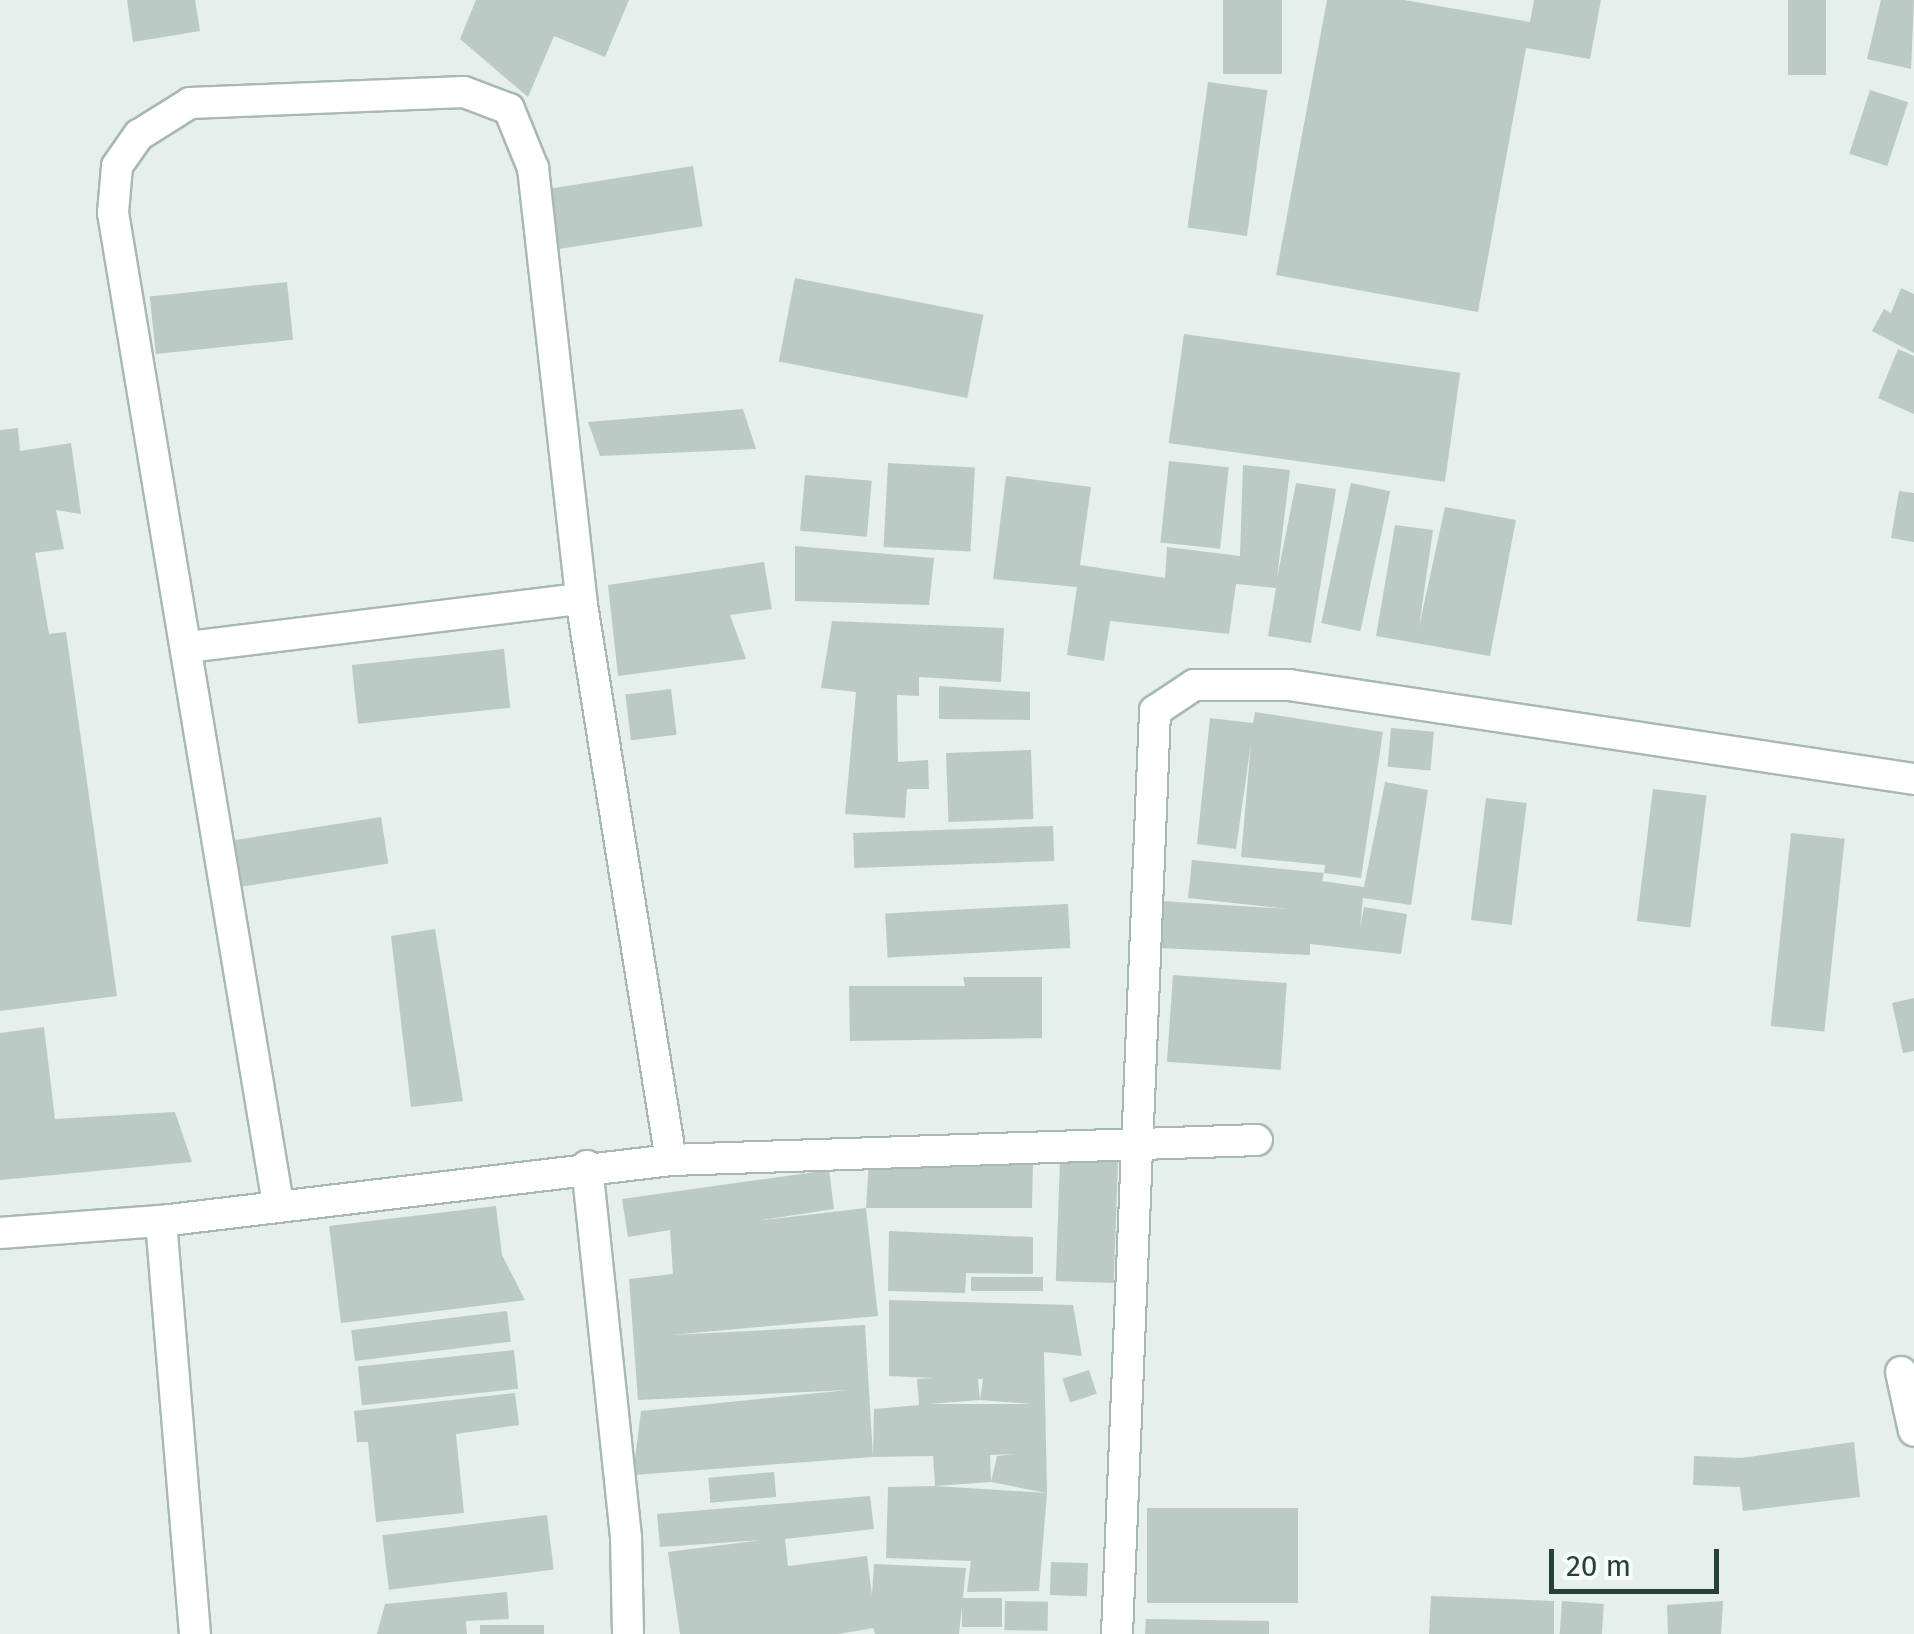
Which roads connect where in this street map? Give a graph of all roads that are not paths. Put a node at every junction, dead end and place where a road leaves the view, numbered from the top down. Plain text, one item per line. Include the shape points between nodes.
1 (581, 599) junction
2 (188, 647) junction
3 (1914, 779) edge
4 (1142, 1140) junction
5 (1257, 1140) dead end
6 (670, 1160) junction
7 (587, 1166) junction
8 (278, 1204) junction
9 (161, 1222) junction
10 (0, 1232) edge
11 (1900, 1372) dead end
12 (1914, 1431) edge
13 (195, 1634) edge
14 (628, 1634) edge
15 (1117, 1634) edge

1 - 2 street
1 - 2 street via 533,168 509,109 464,92 190,103 139,134 117,166 114,214
1 - 6 street
2 - 8 street
3 - 4 street via 1289,684 1194,684 1155,711
4 - 5 street
4 - 6 street
4 - 15 street
6 - 7 street
7 - 8 street
7 - 14 street via 626,1537
8 - 9 street
9 - 10 street
9 - 13 street
11 - 12 street

